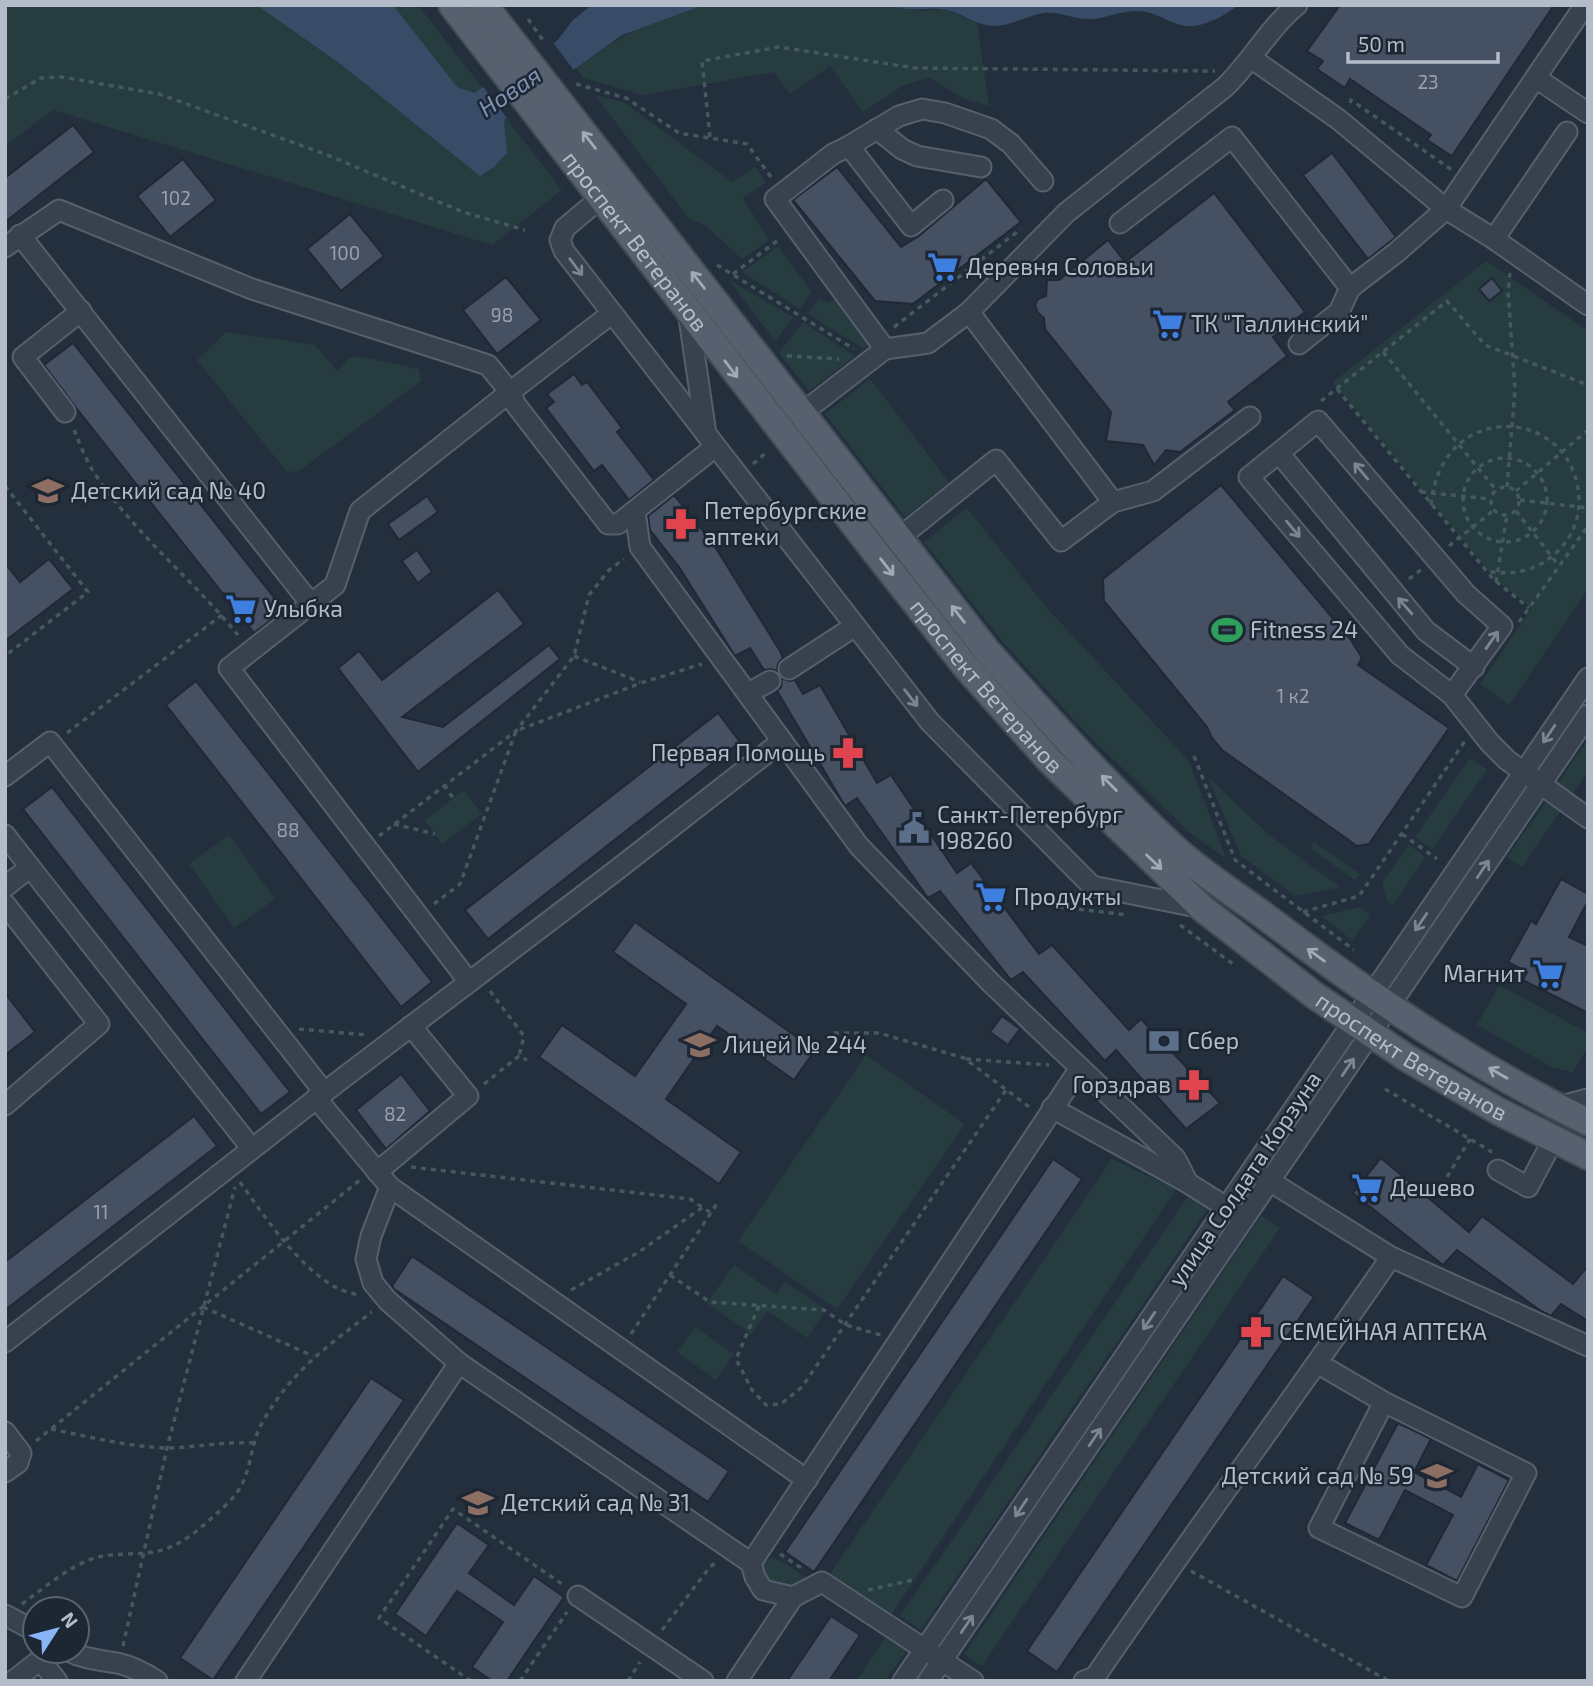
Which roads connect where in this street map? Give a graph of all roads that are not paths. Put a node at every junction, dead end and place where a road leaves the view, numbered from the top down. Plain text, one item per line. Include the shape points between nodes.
1 (452, 5) edge
2 (1297, 5) edge
3 (1585, 5) edge
4 (493, 23) edge
5 (1251, 58) junction
6 (1536, 78) junction
7 (1588, 113) edge
8 (877, 129) junction
9 (1567, 132) dead end
10 (849, 146) junction
11 (981, 167) dead end
12 (1043, 181) dead end
13 (612, 189) junction
14 (943, 200) dead end
15 (1446, 209) junction
16 (1120, 223) dead end
17 (1494, 239) junction
18 (13, 241) edge
19 (1350, 288) junction
20 (1588, 305) edge
21 (81, 311) junction
22 (688, 311) junction
23 (969, 312) junction
24 (611, 314) junction
25 (1299, 344) dead end
26 (877, 355) junction
27 (510, 392) junction
28 (65, 412) road end
29 (802, 413) junction
30 (1250, 416) dead end
31 (710, 441) junction
32 (1279, 453) junction
33 (1113, 502) junction
34 (635, 511) junction
35 (898, 538) junction
36 (310, 604) junction
37 (855, 626) junction
38 (1474, 667) junction
39 (789, 669) dead end
40 (1588, 678) edge
41 (770, 681) dead end
42 (749, 693) junction
43 (1452, 695) junction
44 (1588, 715) edge
45 (782, 741) junction
46 (1523, 772) junction
47 (5, 776) edge
48 (1540, 785) junction
49 (1588, 818) edge
50 (5, 835) edge
51 (30, 867) junction
52 (5, 887) edge
53 (5, 904) edge
54 (1202, 908) junction
55 (473, 979) junction
56 (1380, 1000) junction
57 (1362, 1028) junction
58 (403, 1032) junction
59 (1080, 1068) junction
60 (320, 1095) junction
61 (1588, 1099) edge
62 (5, 1105) edge
63 (1557, 1107) junction
64 (1049, 1113) junction
65 (1588, 1122) edge
66 (1553, 1140) junction
67 (252, 1149) junction
68 (1588, 1156) edge
69 (1495, 1161) road end
70 (1252, 1170) junction
71 (377, 1172) junction
72 (1270, 1181) junction
73 (1188, 1183) junction
74 (390, 1187) junction
75 (1226, 1208) junction
76 (1244, 1219) junction
77 (1391, 1257) junction
78 (5, 1342) edge
79 (1588, 1346) edge
80 (459, 1363) junction
81 (1318, 1363) junction
82 (1384, 1402) junction
83 (5, 1432) edge
84 (5, 1472) edge
85 (807, 1480) junction
86 (751, 1563) junction
87 (579, 1595) road end
88 (793, 1597) junction
89 (5, 1615) edge
90 (21, 1624) edge
91 (925, 1648) junction
92 (91, 1659) edge
93 (943, 1660) junction
94 (1093, 1680) edge
95 (13, 1681) edge
96 (57, 1681) edge
97 (158, 1681) edge
98 (246, 1681) edge
99 (703, 1681) edge
100 (737, 1681) edge
101 (903, 1681) edge
102 (928, 1681) edge
103 (973, 1681) edge

1 - 4 main road
2 - 5 street via 1279,19
3 - 6 street
4 - 13 main road, проспект Ветеранов via 557,99
5 - 15 street via 1338,119
5 - 23 street via 1225,87 1066,213
6 - 7 street
6 - 15 street
8 - 10 street
8 - 11 street via 917,156
8 - 12 street via 922,109 945,113 991,129 1011,144
9 - 17 street
10 - 14 street via 911,226
10 - 26 street via 775,199
13 - 22 main road, проспект Ветеранов
13 -> 24 street via 565,228 560,240
29 -> 13 main road, проспект Ветеранов
15 - 17 street
15 - 19 street
16 - 19 street via 1232,137
17 - 20 street
18 - 21 street
18 - 27 street via 59,210 252,289 488,365
19 - 25 street via 1339,312
21 - 28 street via 23,357
21 - 36 street
22 - 31 street
22 -> 54 main road, проспект Ветеранов via 966,667 1050,761
23 - 26 street via 928,343
23 - 33 street
24 - 27 street
24 - 31 street
26 - 29 street
27 - 34 street via 608,524 618,524
27 - 36 street via 360,512 335,584
29 - 35 main road, проспект Ветеранов
30 - 33 street via 1153,491
31 - 34 street
31 - 37 street
38 -> 32 street via 1426,631
38 -> 32 street via 1502,626 1466,594 1318,421
32 -> 43 street via 1249,477 1400,655
33 - 35 street via 1061,541 996,460
34 - 42 street via 640,547
56 -> 35 main road, проспект Ветеранов via 1175,849 1069,743 996,661
36 - 55 street via 229,668
37 - 39 street
37 -> 54 street via 930,722 1092,886
38 - 43 street
40 -> 46 street, улица Солдата Корзуна
41 - 42 street
42 - 45 street
43 - 46 street via 1490,743
44 - 48 street, улица Солдата Корзуна
45 - 55 street
45 - 59 street via 859,846 991,984
46 - 48 street
46 -> 56 street, улица Солдата Корзуна
47 - 60 street via 50,742 273,1027
48 - 49 street
56 -> 48 street, улица Солдата Корзуна
50 - 51 street
51 - 52 street
51 - 67 street
53 - 62 street via 99,1024
54 - 57 main road, проспект Ветеранов
55 - 58 street
56 - 57 street, улица Солдата Корзуна
63 -> 56 main road, проспект Ветеранов via 1425,1032
57 - 66 main road, проспект Ветеранов
57 - 70 street, улица Солдата Корзуна
72 -> 57 street, улица Солдата Корзуна
58 - 60 street
58 - 71 street via 468,1096
59 - 64 street
59 - 73 street via 1175,1158
60 - 67 street
60 - 71 street
61 - 63 street
63 - 65 main road, проспект Ветеранов
64 - 73 street
64 - 85 street
66 - 68 main road, проспект Ветеранов
66 - 69 street via 1528,1187
67 - 78 street
70 - 72 street
70 - 75 street, улица Солдата Корзуна
71 - 74 street
72 - 76 street, улица Солдата Корзуна
72 - 77 street
73 - 75 street
74 - 80 street via 366,1259 373,1283
74 - 85 street
75 - 76 street
75 -> 91 street, улица Солдата Корзуна
93 -> 76 street, улица Солдата Корзуна
77 - 79 street
77 - 81 street
80 - 86 street
80 - 98 street
81 - 82 street
81 - 94 street
82 - 82 street via 1526,1472 1462,1597 1320,1528
83 - 84 street via 21,1453 18,1463
85 - 86 street
86 - 88 street via 763,1590
87 - 99 street
88 - 91 street via 822,1582
88 - 100 street
89 - 90 street
91 - 93 street
91 - 101 street, улица Солдата Корзуна
92 - 97 street via 119,1664
93 - 102 street, улица Солдата Корзуна
93 - 103 street
95 - 96 street via 40,1660

